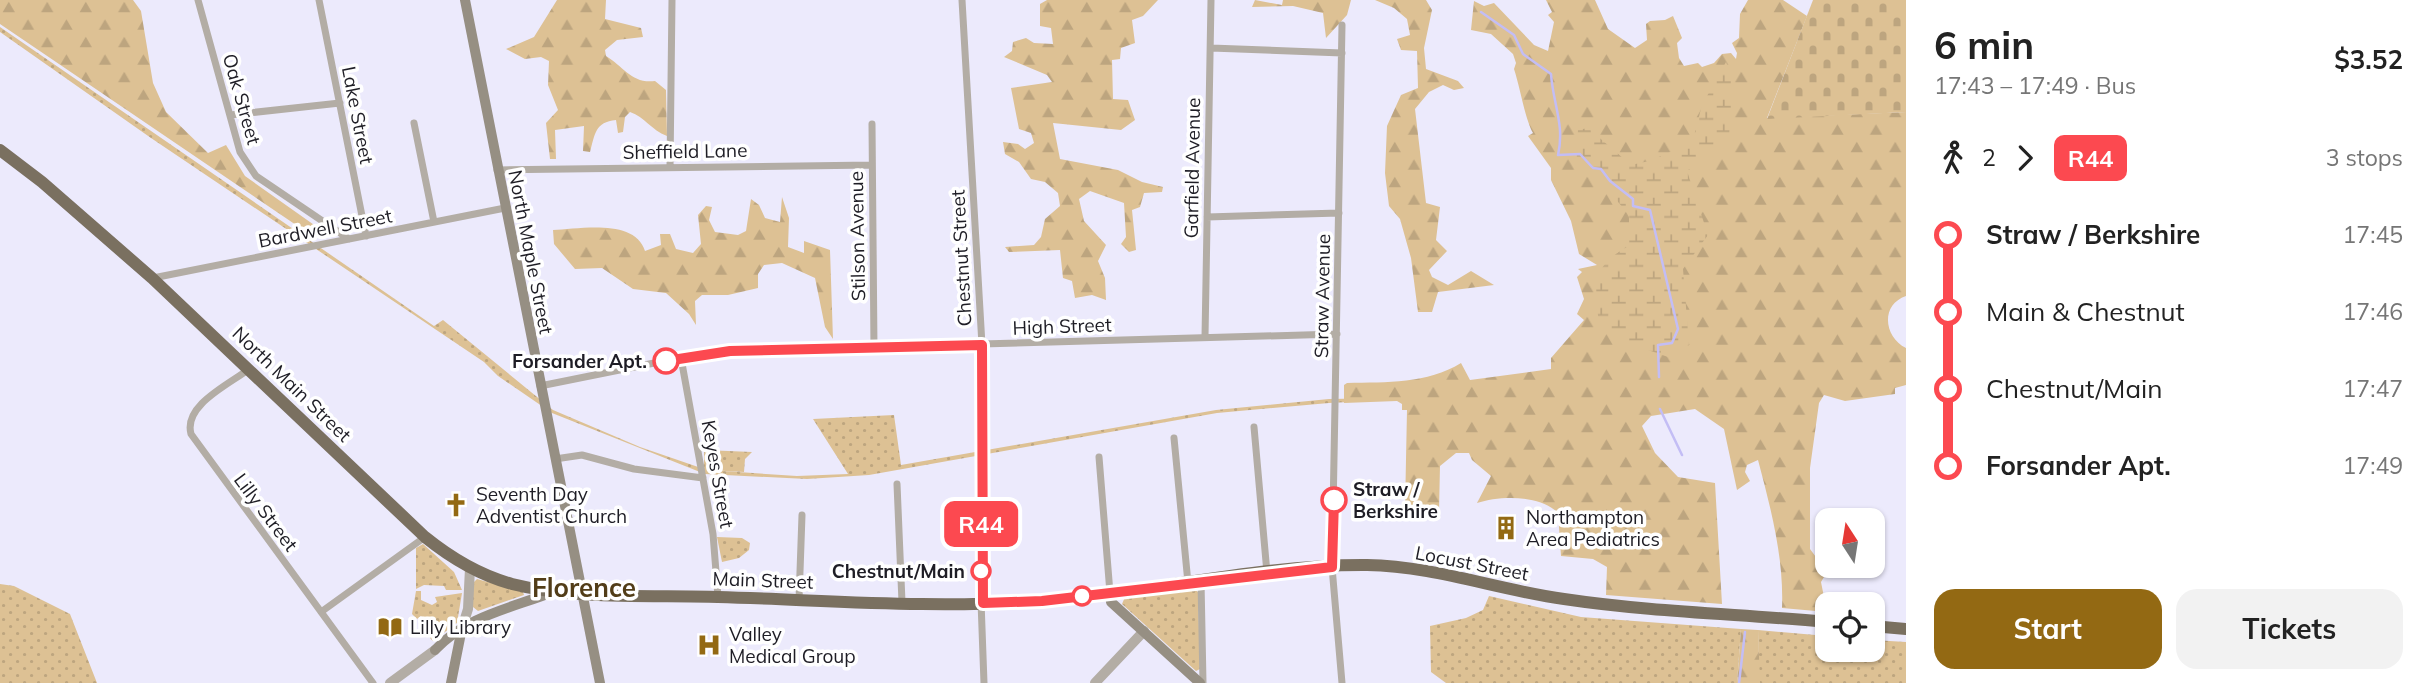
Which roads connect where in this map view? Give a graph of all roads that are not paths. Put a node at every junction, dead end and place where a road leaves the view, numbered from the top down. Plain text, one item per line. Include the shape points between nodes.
1 (198, 0) edge
2 (319, 0) edge
3 (465, 0) edge
4 (672, 0) edge
5 (962, 0) edge
6 (1211, 0) edge
7 (1342, 25) dead end
8 (1211, 48) junction
9 (1342, 53) junction
10 (340, 103) junction
11 (230, 114) junction
12 (414, 123) dead end
13 (872, 124) dead end
14 (0, 150) edge
15 (872, 165) junction
16 (670, 167) junction
17 (497, 170) junction
18 (505, 208) junction
19 (1339, 213) junction
20 (1207, 217) junction
21 (433, 222) junction
22 (366, 236) junction
23 (349, 239) junction
24 (152, 278) junction
25 (1337, 334) junction
26 (1205, 337) junction
27 (982, 345) junction
28 (874, 348) junction
29 (681, 358) junction
30 (249, 369) junction
31 (540, 386) junction
32 (1254, 426) dead end
33 (1174, 438) dead end
34 (1099, 457) dead end
35 (555, 459) junction
36 (703, 478) junction
37 (897, 484) dead end
38 (802, 515) dead end
39 (425, 537) junction
40 (1332, 567) junction
41 (470, 568) junction
42 (1268, 573) junction
43 (1194, 582) junction
44 (555, 591) junction
45 (582, 592) junction
46 (1110, 593) junction
47 (718, 597) junction
48 (799, 600) junction
49 (902, 602) junction
50 (983, 603) junction
51 (321, 612) junction
52 (1815, 621) edge
53 (1885, 627) edge
54 (462, 628) junction
55 (1906, 629) edge
56 (1143, 631) junction
57 (456, 649) junction
58 (435, 650) junction
59 (373, 683) edge
60 (390, 683) edge
61 (451, 683) edge
62 (600, 683) edge
63 (984, 683) edge
64 (1095, 683) edge
65 (1202, 683) edge
66 (1342, 683) edge

1 - 11 street, Oak Street
2 - 10 street, Lake Street
3 - 17 main road, North Maple Street
4 - 16 street
5 - 27 street, Chestnut Street
6 - 8 street, Garfield Avenue
7 - 9 street, Straw Avenue
8 - 9 street
8 - 20 street, Garfield Avenue
9 - 19 street, Straw Avenue
10 - 11 street
10 - 22 street, Lake Street
11 - 23 street, Oak Street via 240,152 251,171
12 - 21 street
13 - 15 street, Stilson Avenue
14 - 24 highway, North Main Street
15 - 16 street, Sheffield Lane
15 - 28 street, Stilson Avenue
16 - 17 street, Sheffield Lane
17 - 18 main road, North Maple Street
18 - 21 street, Bardwell Street
18 - 31 main road, North Maple Street
19 - 20 street
19 - 25 street, Straw Avenue
20 - 26 street, Garfield Avenue
21 - 22 street, Bardwell Street
22 - 23 street, Bardwell Street
23 - 24 street, Bardwell Street
24 - 30 highway, North Main Street
25 - 26 street, High Street
25 - 40 street, Straw Avenue
26 - 27 street, High Street
27 - 28 street, High Street
27 - 50 street, Chestnut Street
28 - 29 street, High Street via 730,351
29 - 31 street, High Street
29 - 36 street, Keyes Street
30 - 39 highway, North Main Street
30 - 51 street, Lilly Street via 199,406 189,430
31 - 35 main road, North Maple Street
32 - 42 street
33 - 43 street
34 - 46 street
35 - 36 street via 582,455 634,469
35 - 45 main road, North Maple Street
36 - 47 street, Keyes Street
37 - 49 street
38 - 48 street
39 - 41 highway, North Main Street
39 - 51 street
40 - 42 highway, Locust Street
40 - 52 highway, Locust Street via 1401,568 1599,604
40 - 66 street, Straw Avenue
41 - 44 highway, North Main Street via 514,584
41 - 54 street
42 - 43 highway, Locust Street
43 - 46 highway, Locust Street
43 - 65 street
44 - 45 highway, North Main Street
44 - 54 main road via 483,615
45 - 47 highway, Main Street
45 - 62 main road, North Maple Street
46 - 50 highway, Main Street
46 - 56 main road via 1111,602
47 - 48 highway, Main Street
48 - 49 highway, Main Street
49 - 50 highway, Main Street
50 - 63 street, Chestnut Street
51 - 59 street, Lilly Street
53 - 55 highway
54 - 57 main road
54 - 58 main road
56 - 64 street
56 - 65 main road
57 - 58 main road
57 - 61 main road
58 - 60 street

